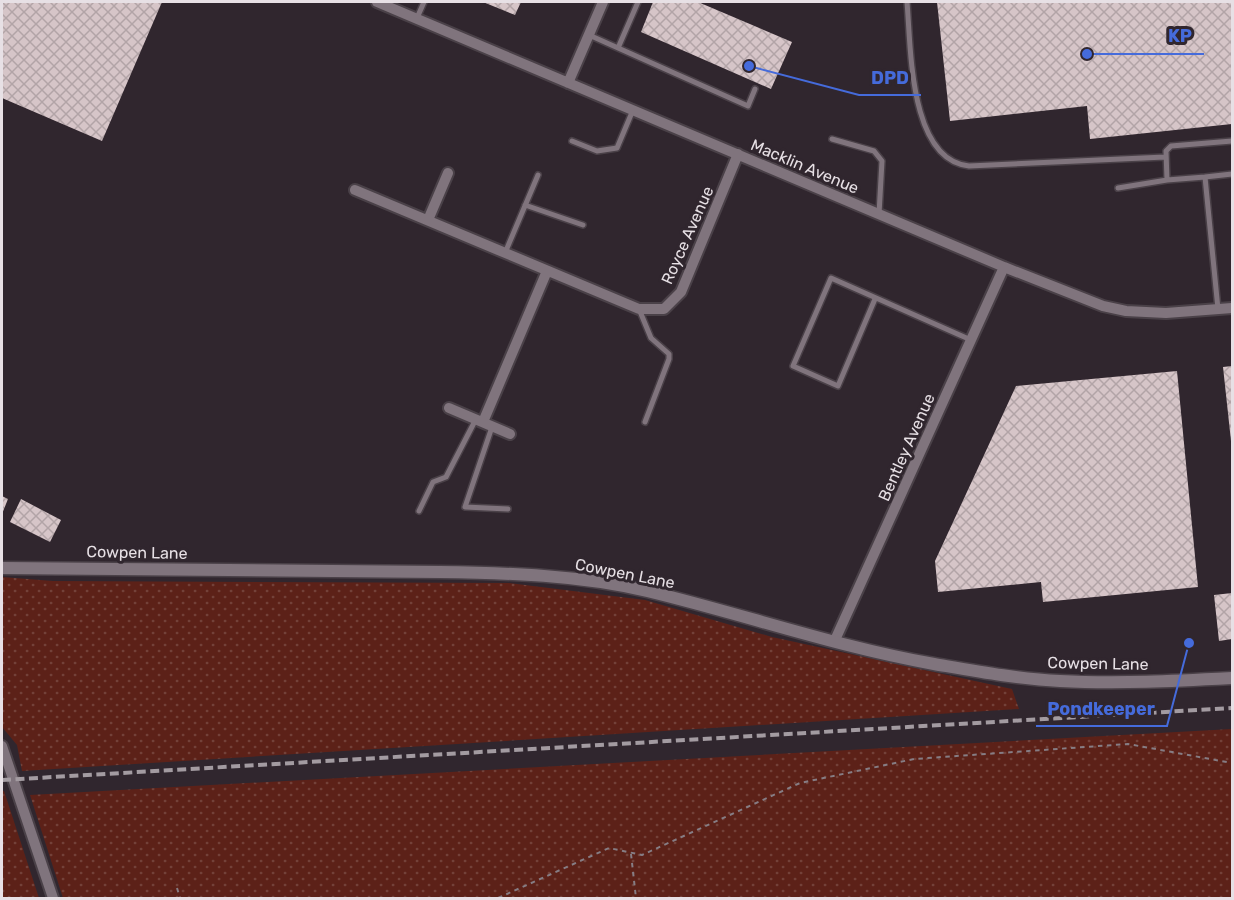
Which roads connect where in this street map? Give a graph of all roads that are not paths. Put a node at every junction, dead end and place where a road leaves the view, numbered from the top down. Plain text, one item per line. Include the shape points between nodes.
1 (377, 2) edge
2 (424, 2) edge
3 (603, 2) edge
4 (638, 2) edge
5 (907, 2) edge
6 (417, 18) junction
7 (589, 34) junction
8 (618, 48) junction
9 (568, 83) junction
10 (755, 89) dead end
11 (633, 110) junction
12 (832, 139) dead end
13 (572, 141) dead end
14 (1233, 141) edge
15 (738, 154) junction
16 (1165, 157) junction
17 (448, 173) dead end
18 (1233, 174) edge
19 (538, 175) dead end
20 (1205, 177) junction
21 (1167, 180) junction
22 (1118, 188) dead end
23 (354, 190) dead end
24 (525, 206) junction
25 (879, 214) junction
26 (428, 220) junction
27 (582, 225) dead end
28 (506, 253) junction
29 (1004, 267) junction
30 (547, 271) junction
31 (875, 298) junction
32 (1233, 308) edge
33 (639, 309) junction
34 (1218, 309) junction
35 (971, 340) junction
36 (449, 408) dead end
37 (645, 422) dead end
38 (484, 423) junction
39 (510, 434) dead end
40 (508, 509) dead end
41 (419, 511) dead end
42 (2, 568) edge
43 (835, 640) junction
44 (1233, 678) edge
45 (2, 746) edge
46 (53, 898) edge

1 - 6 street, Macklin Avenue
2 - 6 lane
3 - 7 street
4 - 8 lane
5 - 16 lane via 920,110 933,145 945,158 969,166
6 - 9 street, Macklin Avenue
7 - 8 lane
7 - 9 street
8 - 10 lane via 748,106
9 - 11 street, Macklin Avenue
11 - 13 lane via 617,148 597,151
11 - 15 street, Macklin Avenue
12 - 25 lane via 874,151 882,161
14 - 16 lane via 1171,146
15 - 25 street, Macklin Avenue
15 - 33 street, Royce Avenue via 681,292 664,309
16 - 21 lane
17 - 26 street
18 - 20 lane
19 - 24 lane
20 - 21 lane
20 - 34 lane
21 - 22 lane
23 - 26 street, Royce Avenue
24 - 27 lane
24 - 28 lane
25 - 29 street, Macklin Avenue
26 - 28 street, Royce Avenue
28 - 30 street, Royce Avenue
29 - 34 street, Macklin Avenue via 1103,306 1166,313
29 - 35 street, Bentley Avenue
30 - 33 street, Royce Avenue
30 - 38 street
31 - 31 lane via 831,278 793,366 838,386
31 - 35 lane
32 - 34 street, Macklin Avenue
33 - 37 lane via 651,338 669,354
35 - 43 street, Bentley Avenue
36 - 38 street
38 - 39 street
38 - 40 lane via 465,507
38 - 41 lane via 446,477 433,482
42 - 43 street, Cowpen Lane via 512,573 645,591
43 - 44 street, Cowpen Lane via 931,663 1057,681 1122,683
45 - 46 street

